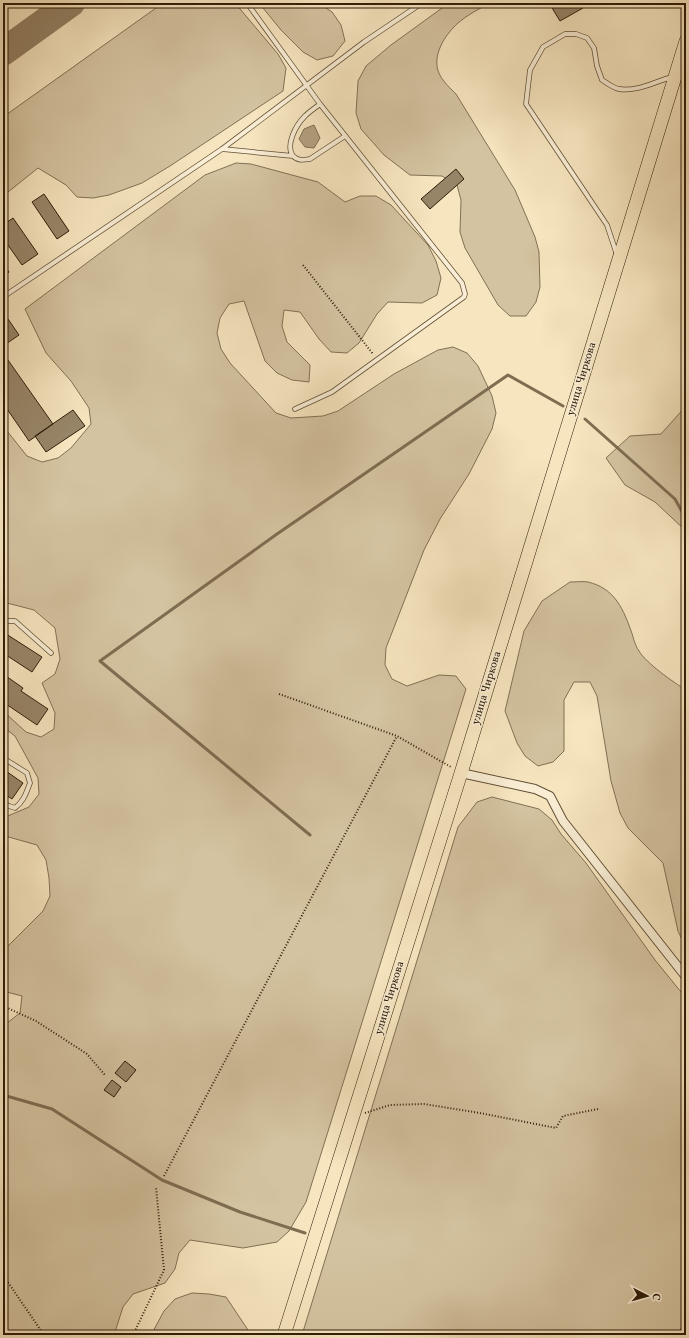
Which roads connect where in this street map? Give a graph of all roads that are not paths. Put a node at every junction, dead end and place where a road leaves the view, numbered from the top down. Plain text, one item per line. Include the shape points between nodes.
1 (247, 3) edge
2 (422, 3) edge
3 (686, 41) edge
4 (675, 76) junction
5 (306, 85) junction
6 (320, 104) junction
7 (345, 136) junction
8 (222, 149) junction
9 (293, 156) junction
10 (619, 261) junction
11 (3, 297) edge
12 (294, 409) dead end
13 (3, 621) edge
14 (51, 653) dead end
15 (3, 758) edge
16 (460, 773) junction
17 (3, 802) edge
18 (686, 977) edge
19 (284, 1335) edge

1 - 5 lane
2 - 5 lane
3 - 4 main road, улица Чиркова
4 - 10 main road, улица Чиркова
4 - 10 lane via 637,89 617,89 602,80 594,48 587,38 576,34 565,34 543,47 530,70 526,104 607,225
5 - 6 lane
5 - 8 lane
6 - 7 lane
6 - 9 lane via 304,117 295,130 290,152
7 - 9 lane via 310,159 300,160
7 - 12 lane via 462,283 465,294 464,298 332,392
8 - 9 lane
8 - 11 lane
10 - 16 main road, улица Чиркова
13 - 14 lane via 16,621
15 - 17 lane via 27,774 30,783 21,804 15,808
16 - 18 street via 534,789 550,796 564,821
16 - 19 main road, улица Чиркова

